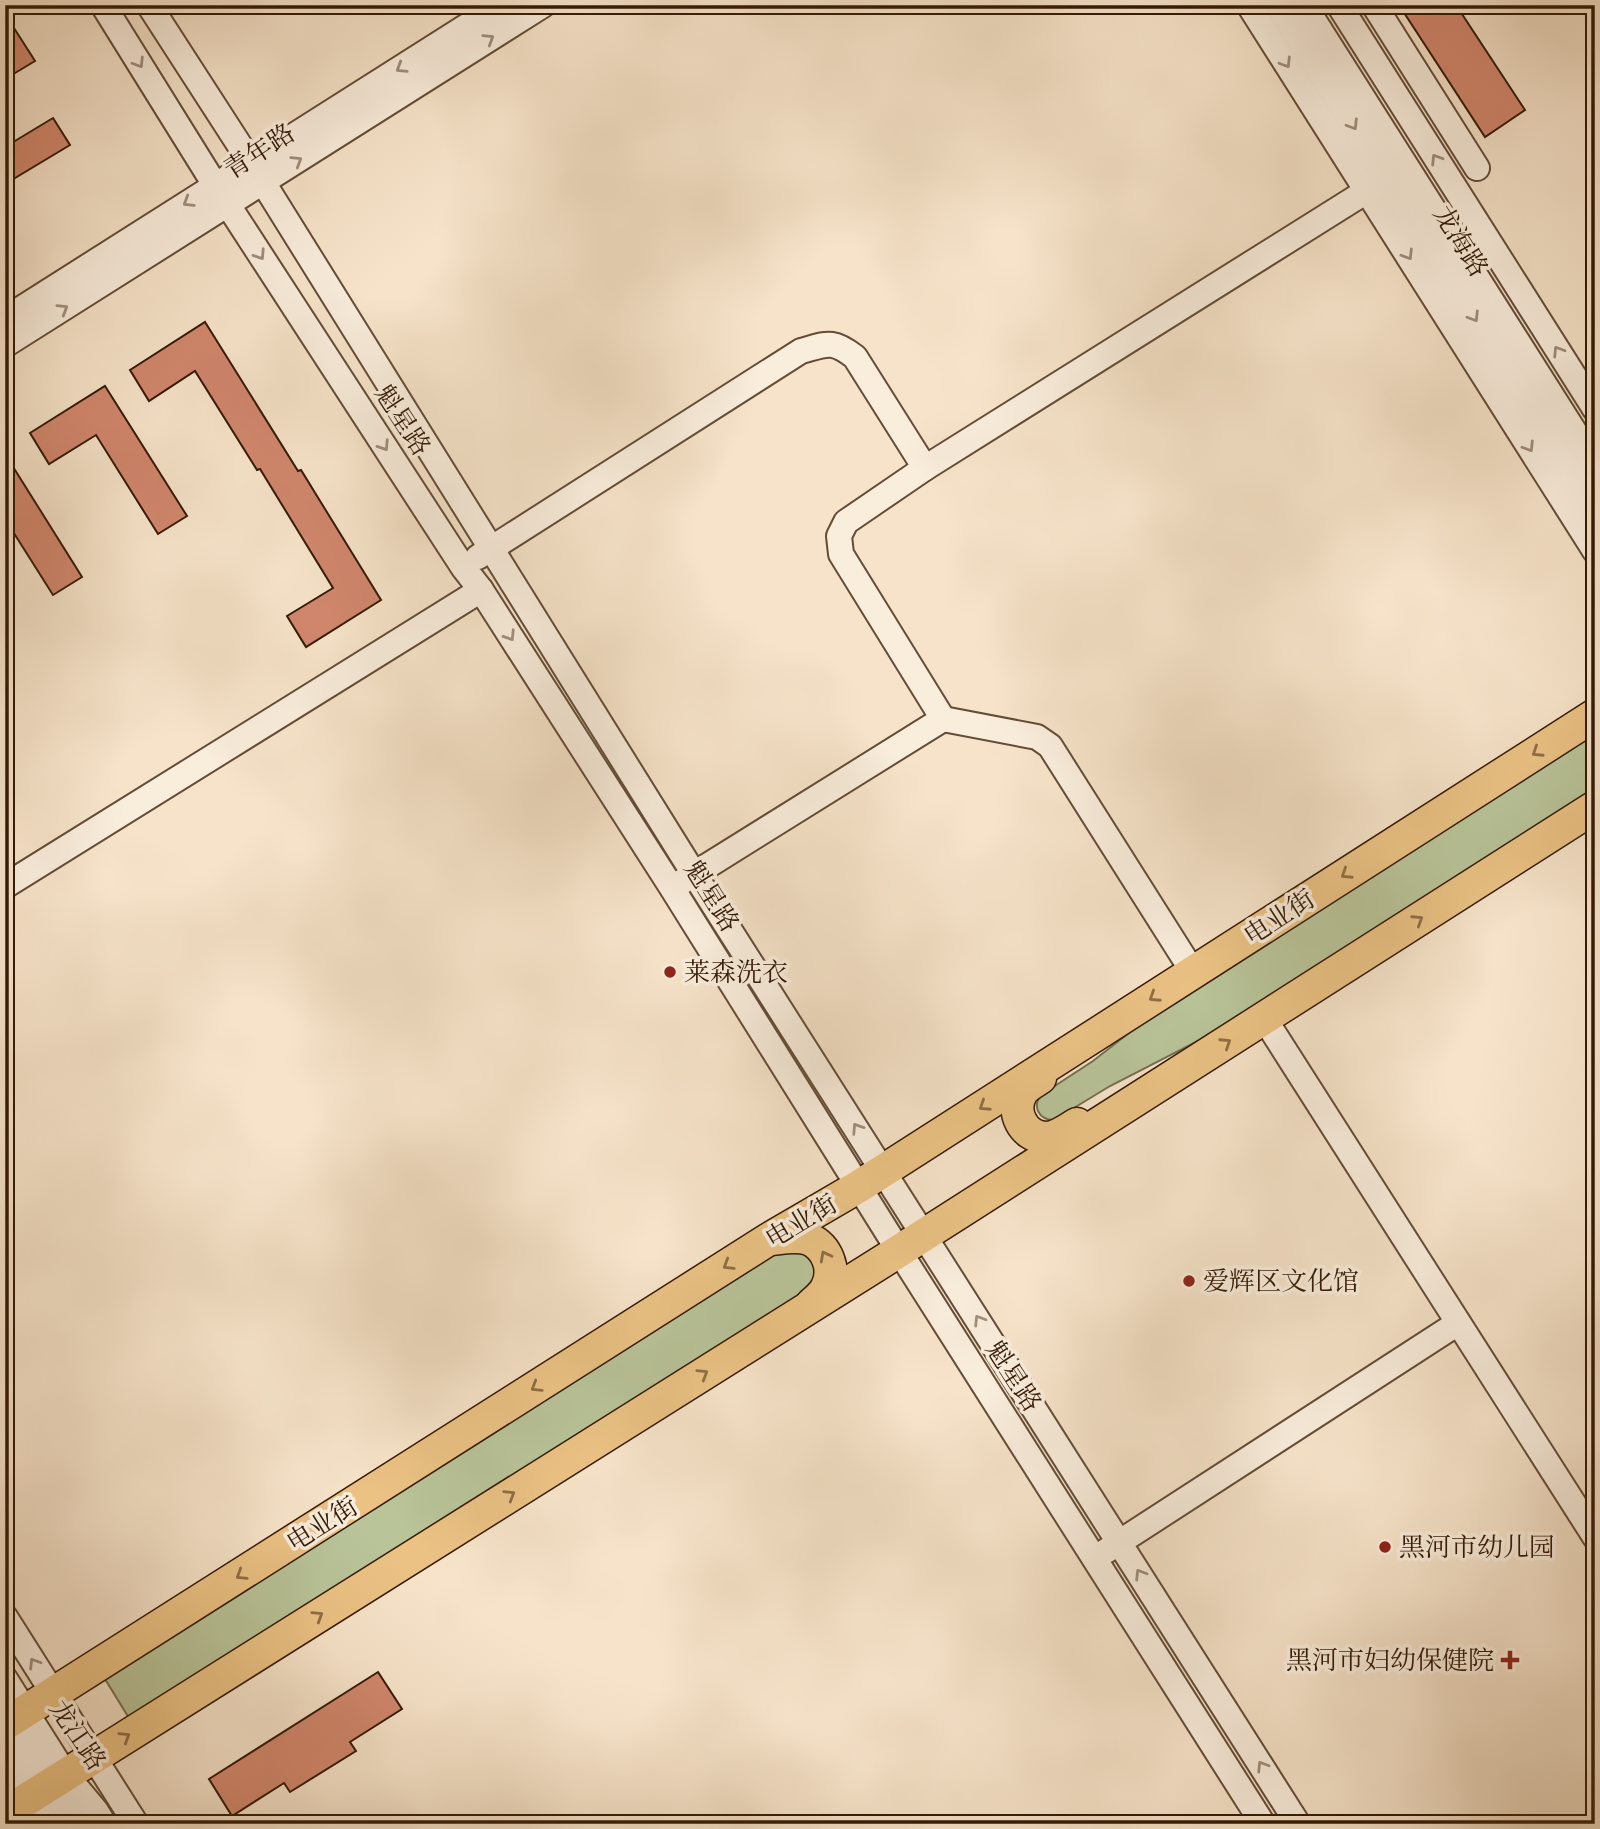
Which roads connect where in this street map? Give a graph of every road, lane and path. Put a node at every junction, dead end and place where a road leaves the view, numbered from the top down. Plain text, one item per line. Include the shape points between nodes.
1 (103, 5) edge
2 (149, 5) edge
3 (500, 5) edge
4 (543, 5) edge
5 (1249, 5) edge
6 (1277, 5) edge
7 (1304, 5) edge
8 (1339, 5) edge
9 (1374, 5) edge
10 (1477, 169) dead end
11 (257, 173) junction
12 (1386, 178) junction
13 (221, 195) junction
14 (5, 319) edge
15 (5, 345) edge
16 (1595, 409) edge
17 (1595, 464) edge
18 (925, 468) junction
19 (1595, 508) edge
20 (491, 549) junction
21 (1595, 551) edge
22 (463, 567) junction
23 (481, 590) junction
24 (1595, 715) edge
25 (943, 719) junction
26 (1595, 807) edge
27 (694, 874) junction
28 (5, 886) edge
29 (672, 888) junction
30 (1193, 972) junction
31 (1124, 1017) junction
32 (1264, 1018) junction
33 (1169, 1079) junction
34 (871, 1179) junction
35 (925, 1235) junction
36 (769, 1239) junction
37 (899, 1251) junction
38 (806, 1310) junction
39 (1458, 1323) junction
40 (1595, 1537) edge
41 (1120, 1542) junction
42 (1095, 1559) junction
43 (5, 1617) edge
44 (5, 1679) edge
45 (54, 1694) junction
46 (13, 1720) edge
47 (93, 1757) junction
48 (24, 1776) edge
49 (47, 1824) edge
50 (75, 1824) edge
51 (104, 1824) edge
52 (136, 1824) edge
53 (1263, 1824) edge
54 (1298, 1824) edge

1 -> 13 street, 魁星路
2 - 11 street, 魁星路
3 -> 11 street, 青年路
11 -> 4 street, 青年路
5 -> 12 street
6 -> 12 street, 龙海路
7 - 12 street, 龙海路
16 -> 8 street
9 - 10 street
11 - 13 street, 青年路
11 - 20 street, 魁星路
12 - 17 street, 龙海路
12 - 18 street
12 -> 19 street, 龙海路
12 -> 21 street
13 -> 14 street, 青年路
15 -> 13 street, 青年路
13 -> 22 street, 魁星路
18 - 20 street via 855,357 828,344 801,351
18 - 25 street via 846,522 839,536 841,554
20 - 22 street
20 - 27 street, 魁星路
22 - 23 street, 魁星路
23 - 28 street
23 -> 29 street, 魁星路
24 -> 30 main road, 电业街
25 - 27 street
25 - 30 street via 1037,737 1050,746
32 -> 26 main road
27 - 29 street
34 -> 27 street, 魁星路
29 - 34 street, 魁星路
30 -> 31 main road, 电业街
31 - 33 main road via 1028,1085 1017,1109 1023,1126 1037,1136 1055,1137 1120,1097
31 -> 34 main road, 电业街
33 -> 32 main road
32 - 39 street
33 - 35 main road
34 - 35 street, 魁星路
34 - 36 main road, 电业街
34 - 37 street, 魁星路
35 - 37 main road
41 -> 35 street, 魁星路
38 -> 36 main road via 828,1286 827,1255 801,1237
36 -> 45 main road, 电业街
37 - 38 main road
37 - 42 street, 魁星路
47 -> 38 main road
39 - 40 street
39 - 41 street
41 - 42 street
54 -> 41 street, 魁星路
42 - 53 street, 魁星路
45 -> 43 street
44 - 46 street, 龙江路
45 - 46 main road, 电业街
45 - 47 street
46 - 48 street, 龙江路
46 - 48 street
47 - 48 main road
47 - 52 street
48 - 49 street
48 - 50 street, 龙江路
48 - 51 street, 龙江路 via 96,1811

